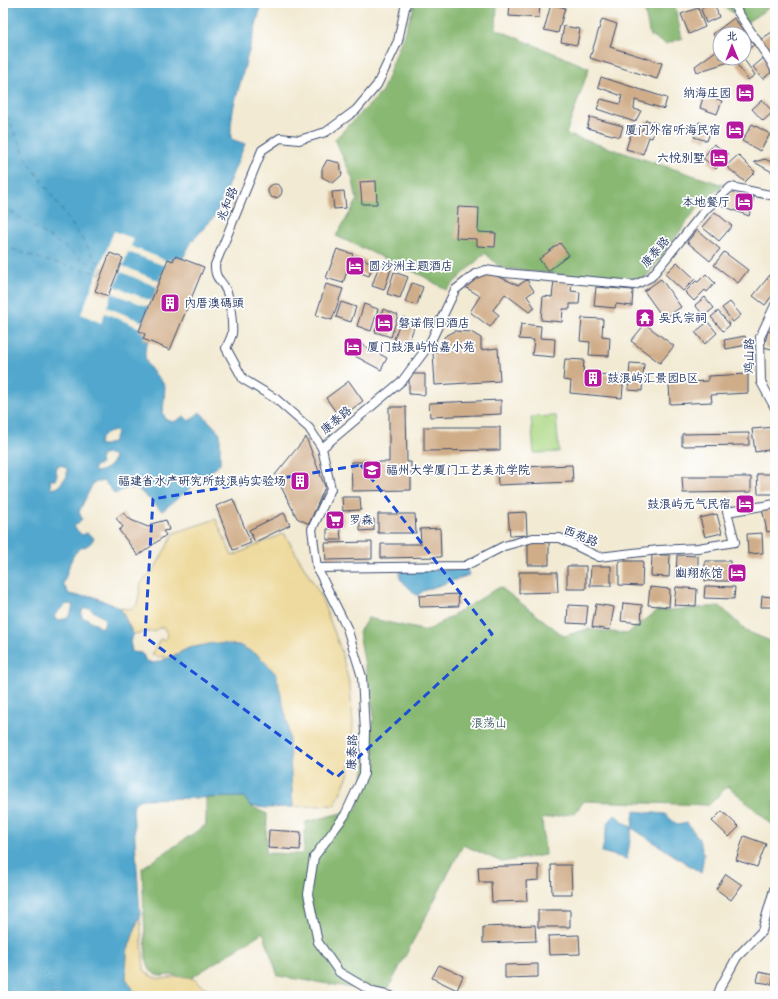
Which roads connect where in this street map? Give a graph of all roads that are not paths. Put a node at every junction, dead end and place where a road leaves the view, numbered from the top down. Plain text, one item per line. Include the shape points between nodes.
1 (406, 3) edge
2 (732, 3) edge
3 (775, 70) edge
4 (775, 196) edge
5 (775, 305) edge
6 (775, 408) edge
7 (322, 448) junction
8 (775, 504) edge
9 (317, 568) junction
10 (775, 886) edge
11 (392, 996) edge
12 (718, 996) edge

1 - 7 street, 兆和路 via 398,41 377,85 356,110 326,132 299,140 280,138 262,150 214,265 218,279 226,289 231,314 232,334 226,348 243,379 276,399 309,428
2 - 3 street
4 - 7 street, 康泰路 via 731,187 706,209 651,277 634,285 486,270 475,274 455,290 430,345 403,380
5 - 6 street, 鸡山路 via 760,337 761,382
7 - 9 street, 康泰路 via 332,489 312,529
8 - 9 street, 西苑路 via 727,512 735,542 698,548 599,557 560,538 533,538 504,546 465,566
9 - 11 street, 康泰路 via 347,628 362,677 364,774 345,815 314,857 308,894 318,942 339,972 373,992
10 - 12 street via 762,931 737,957

